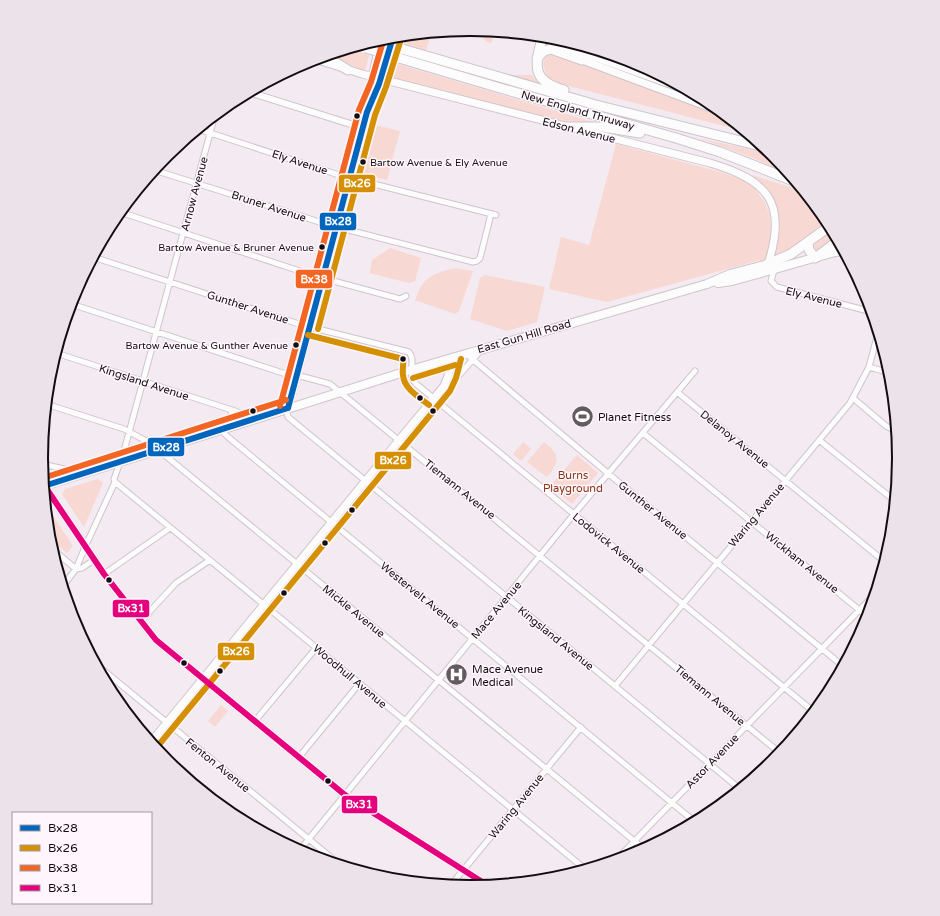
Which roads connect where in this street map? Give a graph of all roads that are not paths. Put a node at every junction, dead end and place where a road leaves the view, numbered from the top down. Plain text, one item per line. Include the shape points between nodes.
1 (541, 42) edge
2 (391, 44) edge
3 (383, 45) edge
4 (380, 46) edge
5 (369, 48) edge
6 (577, 50) edge
7 (401, 54) junction
8 (331, 59) edge
9 (536, 59) junction
10 (582, 60) joint
11 (324, 62) edge
12 (348, 70) junction
13 (647, 75) edge
14 (372, 77) junction
15 (381, 79) junction
16 (257, 94) edge
17 (681, 96) joint
18 (596, 105) junction
19 (700, 105) edge
20 (367, 112) junction
21 (213, 123) edge
22 (568, 127) junction
23 (363, 128) junction
24 (204, 131) edge
25 (210, 133) junction
26 (688, 141) junction
27 (751, 144) edge
28 (161, 172) edge
29 (350, 178) junction
30 (785, 178) edge
31 (197, 183) junction
32 (126, 214) edge
33 (337, 227) junction
34 (825, 230) edge
35 (184, 233) junction
36 (808, 243) junction
37 (833, 244) edge
38 (838, 252) edge
39 (815, 258) junction
40 (98, 260) edge
41 (477, 261) joint
42 (771, 267) junction
43 (323, 277) junction
44 (170, 282) junction
45 (406, 296) dead end
46 (76, 306) edge
47 (865, 310) edge
48 (310, 327) junction
49 (157, 332) junction
50 (876, 341) edge
51 (482, 348) junction
52 (465, 353) junction
53 (61, 355) edge
54 (453, 357) junction
55 (473, 359) junction
56 (869, 367) junction
57 (411, 370) junction
58 (883, 371) edge
59 (695, 372) dead end
60 (297, 376) junction
61 (143, 381) junction
62 (340, 391) junction
63 (678, 392) junction
64 (436, 397) junction
65 (853, 398) junction
66 (52, 406) edge
67 (288, 408) junction
68 (232, 410) junction
69 (243, 422) junction
70 (229, 426) junction
71 (891, 428) edge
72 (220, 429) junction
73 (130, 432) junction
74 (643, 433) junction
75 (399, 440) junction
76 (819, 440) junction
77 (158, 449) junction
78 (121, 461) junction
79 (48, 465) edge
80 (82, 473) junction
81 (609, 473) junction
82 (785, 480) junction
83 (366, 481) junction
84 (115, 482) junction
85 (49, 484) edge
86 (50, 495) edge
87 (890, 497) edge
88 (574, 514) junction
89 (751, 521) junction
90 (332, 522) junction
91 (170, 528) junction
92 (85, 547) junction
93 (59, 555) edge
94 (541, 556) junction
95 (880, 558) edge
96 (94, 560) junction
97 (210, 560) junction
98 (717, 562) junction
99 (298, 564) junction
100 (76, 569) junction
101 (104, 574) junction
102 (66, 582) edge
103 (507, 597) junction
104 (866, 603) edge
105 (683, 604) junction
106 (264, 605) junction
107 (860, 610) junction
108 (863, 612) edge
109 (141, 622) junction
110 (473, 638) junction
111 (649, 644) junction
112 (316, 648) junction
113 (822, 648) junction
114 (839, 662) edge
115 (108, 674) edge
116 (203, 679) junction
117 (439, 680) junction
118 (359, 684) junction
119 (615, 686) junction
120 (784, 687) junction
121 (810, 708) edge
122 (255, 721) junction
123 (405, 722) junction
124 (167, 723) junction
125 (747, 725) junction
126 (581, 727) junction
127 (155, 738) edge
128 (775, 749) edge
129 (299, 757) junction
130 (709, 764) junction
131 (547, 769) junction
132 (736, 786) edge
133 (345, 795) junction
134 (672, 803) junction
135 (513, 810) junction
136 (690, 818) edge
137 (308, 839) junction
138 (635, 841) junction
139 (639, 844) edge
140 (303, 845) edge
141 (626, 850) edge
142 (329, 856) edge
143 (581, 865) edge
144 (463, 870) junction
145 (455, 879) edge
146 (479, 880) edge

1 - 9 highway
2 - 15 main road
3 - 7 highway, New England Thruway, bridge
4 - 14 main road
5 - 7 highway, New England Thruway, bridge
6 - 13 main road
7 - 18 highway, New England Thruway
7 - 26 highway, New England Thruway
8 - 12 highway
9 - 10 highway via 544,51 551,49
9 - 18 highway via 538,70 547,84
10 - 17 main road
11 - 12 main road, Edson Avenue
12 - 14 main road, Edson Avenue
14 - 15 main road, Edson Avenue
14 - 20 main road
15 - 20 main road
15 - 22 main road, Edson Avenue
16 - 23 street
17 - 19 main road
18 - 27 highway, New England Thruway
20 - 23 main road
21 - 25 street, Arnow Avenue
22 - 26 highway via 603,127 669,140
22 - 42 main road, Edson Avenue via 710,163 750,178 764,191 776,217
23 - 29 main road
24 - 25 street, Ely Avenue
25 - 29 street, Ely Avenue
25 - 31 street, Arnow Avenue
26 - 30 highway, New England Thruway
28 - 31 street, Bruner Avenue
29 - 33 main road
29 - 41 street, Ely Avenue via 493,215
31 - 33 street, Bruner Avenue
31 - 35 street, Arnow Avenue
32 - 35 street
33 - 41 street, Bruner Avenue
33 - 43 main road
34 - 36 highway
35 - 43 street
35 - 44 street, Arnow Avenue
36 - 39 highway via 809,250
36 - 42 highway
37 - 39 highway
38 - 39 main road, East Gun Hill Road
39 - 42 main road, East Gun Hill Road
40 - 44 street, Gunther Avenue
42 - 47 street, Ely Avenue via 771,281 778,288
42 - 51 main road, East Gun Hill Road via 730,274 707,284
43 - 45 street via 400,299
43 - 48 main road
44 - 48 street, Gunther Avenue
44 - 49 street, Arnow Avenue
46 - 49 street, Tiemann Avenue
48 - 57 street, Gunther Avenue via 409,352 412,358
48 - 60 main road
49 - 60 street, Tiemann Avenue
49 - 61 street, Arnow Avenue
50 - 56 street, Waring Avenue
51 - 52 main road, East Gun Hill Road
51 - 55 street
52 - 54 main road, East Gun Hill Road
52 - 55 street, Gunther Avenue
53 - 61 street, Kingsland Avenue
54 - 57 main road, East Gun Hill Road
54 - 64 main road via 448,379
55 - 64 street via 448,388
55 - 81 street, Gunther Avenue
56 - 58 street
56 - 65 street, Waring Avenue
57 - 62 main road, East Gun Hill Road
57 - 64 street, Lodovick Avenue via 412,380
59 - 63 street, Mace Avenue
60 - 62 street, Tiemann Avenue via 330,384
60 - 67 main road
61 - 68 street, Kingsland Avenue
61 - 73 street, Arnow Avenue
62 - 67 main road, East Gun Hill Road
62 - 75 street, Tiemann Avenue
63 - 74 street, Mace Avenue
63 - 82 street, Delanoy Avenue
64 - 75 main road
64 - 88 street, Lodovick Avenue
65 - 71 street
65 - 76 street, Waring Avenue
66 - 73 street, Mickle Avenue
67 - 69 main road, East Gun Hill Road
67 - 83 street, Kingsland Avenue via 288,418
68 - 69 street, Kingsland Avenue via 241,415
68 - 70 street
69 - 70 main road, East Gun Hill Road
70 - 72 main road, East Gun Hill Road
72 - 77 main road, East Gun Hill Road
72 - 90 street, Westervelt Avenue
73 - 77 street, Mickle Avenue
73 - 78 street, Arnow Avenue
74 - 81 street, Mace Avenue
74 - 89 street, Wickham Avenue
75 - 83 main road
75 - 94 street, Tiemann Avenue
76 - 82 street, Waring Avenue
76 - 87 street
77 - 78 main road, East Gun Hill Road
77 - 99 street, Mickle Avenue
78 - 80 main road, East Gun Hill Road
78 - 84 street, Arnow Avenue
79 - 80 street
80 - 85 main road, East Gun Hill Road
81 - 88 street, Mace Avenue
81 - 98 street, Gunther Avenue
82 - 89 street, Waring Avenue
82 - 95 street, Delanoy Avenue
83 - 90 main road
83 - 103 street, Kingsland Avenue
84 - 91 street, Woodhull Avenue
84 - 92 street, Arnow Avenue
86 - 92 main road
88 - 94 street, Mace Avenue
88 - 105 street, Lodovick Avenue
89 - 98 street, Waring Avenue
89 - 107 street, Wickham Avenue
90 - 99 main road
90 - 110 street, Westervelt Avenue
91 - 97 street, Woodhull Avenue
91 - 101 street
92 - 96 main road
92 - 100 street, Arnow Avenue
93 - 100 street
94 - 103 street, Mace Avenue
94 - 111 street, Tiemann Avenue
96 - 100 street, Arnow Avenue
96 - 101 main road
97 - 106 street, Woodhull Avenue
97 - 109 street via 176,583
98 - 105 street, Waring Avenue
98 - 113 street, Gunther Avenue
99 - 106 main road
99 - 117 street, Mickle Avenue
100 - 102 street, Arnow Avenue
101 - 109 main road
103 - 110 street, Mace Avenue
103 - 119 street, Kingsland Avenue
104 - 107 street, Astor Avenue
105 - 111 street, Waring Avenue
105 - 120 street, Lodovick Avenue
106 - 112 street, Woodhull Avenue
106 - 116 main road
107 - 108 street, Wickham Avenue
107 - 113 street, Astor Avenue
109 - 116 main road via 156,640
110 - 117 street, Mace Avenue
110 - 126 street, Westervelt Avenue
111 - 119 street, Waring Avenue
111 - 125 street, Tiemann Avenue
112 - 118 street, Woodhull Avenue
112 - 122 street
113 - 114 street, Gunther Avenue
113 - 120 street, Astor Avenue
115 - 124 street, Fenton Avenue
116 - 122 main road
116 - 124 main road
117 - 123 street, Mace Avenue
117 - 131 street, Mickle Avenue
118 - 123 street, Woodhull Avenue
118 - 129 street
119 - 130 street, Kingsland Avenue
120 - 121 street, Lodovick Avenue
120 - 125 street, Astor Avenue
122 - 129 main road
123 - 133 street, Mace Avenue
123 - 135 street, Woodhull Avenue
124 - 127 main road
124 - 137 street, Fenton Avenue
125 - 128 street, Tiemann Avenue
125 - 130 street, Astor Avenue
126 - 131 street, Waring Avenue
126 - 134 street, Westervelt Avenue
129 - 133 main road
130 - 132 street, Kingsland Avenue
130 - 134 street, Astor Avenue
131 - 135 street, Waring Avenue
131 - 138 street, Mickle Avenue
133 - 137 street, Mace Avenue
133 - 144 main road
134 - 136 street, Westervelt Avenue
134 - 138 street, Astor Avenue
135 - 143 street, Woodhull Avenue
135 - 144 street, Waring Avenue
137 - 140 street, Mace Avenue
137 - 142 street, Fenton Avenue
138 - 139 street, Mickle Avenue
138 - 141 street, Astor Avenue
144 - 145 street, Waring Avenue
144 - 146 main road

